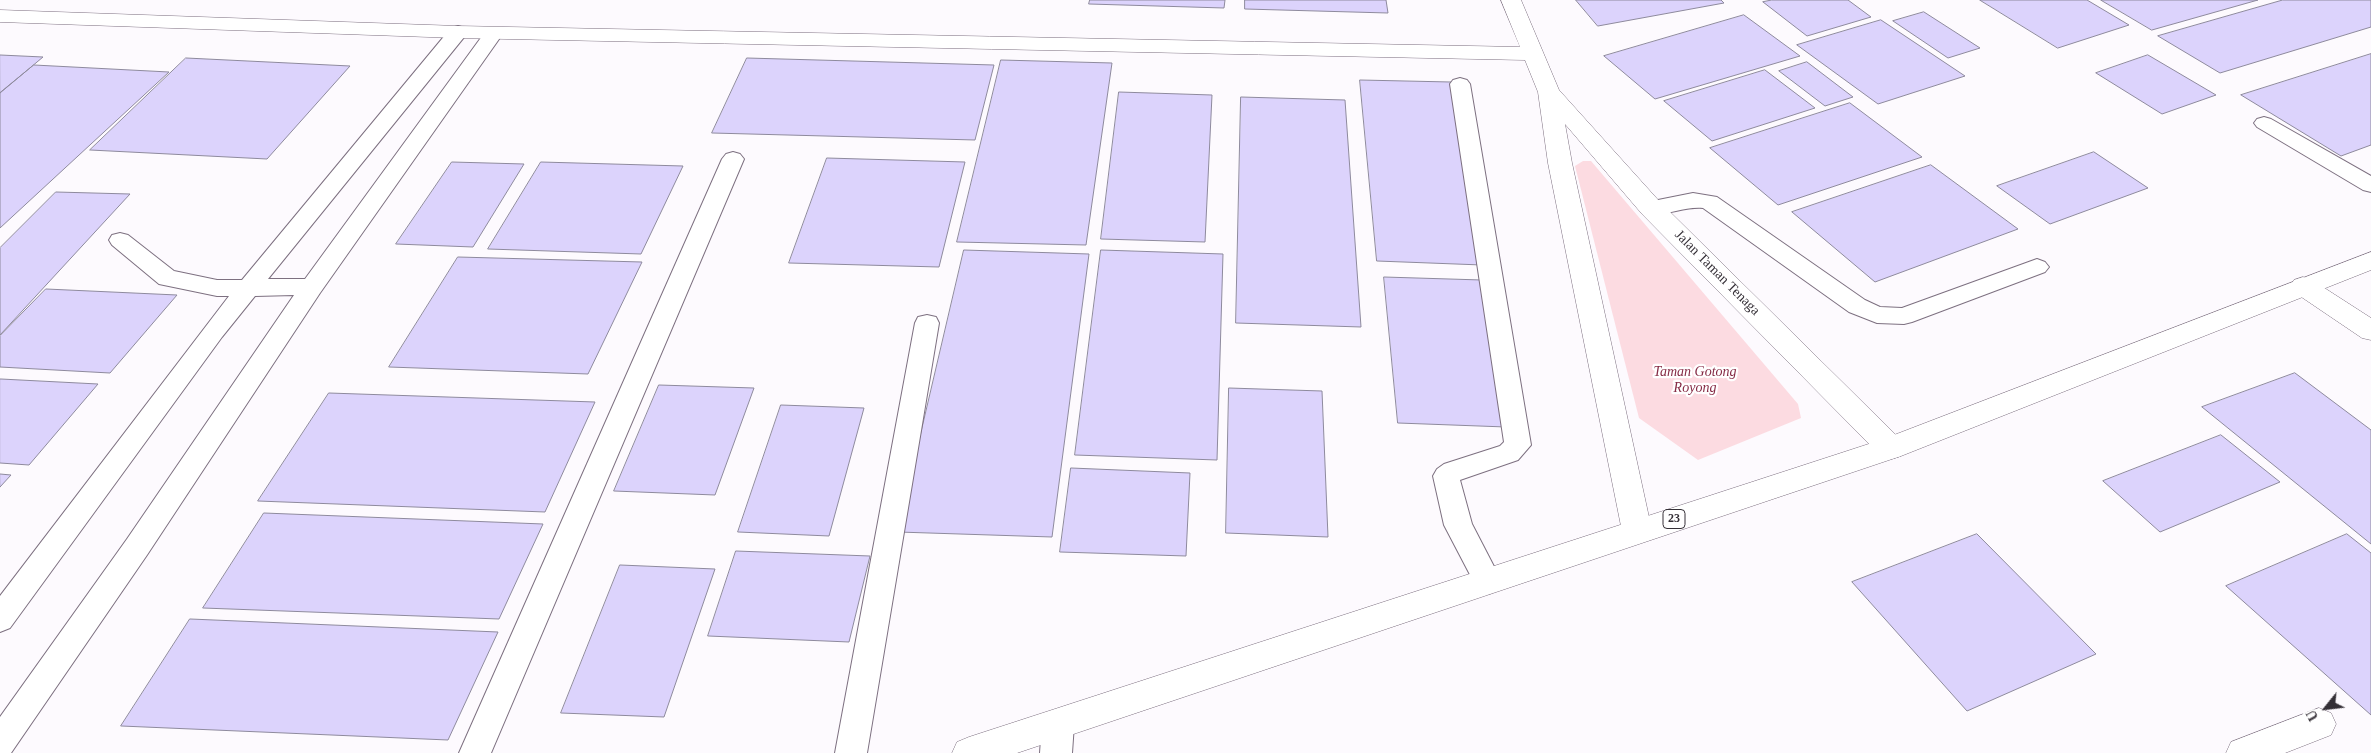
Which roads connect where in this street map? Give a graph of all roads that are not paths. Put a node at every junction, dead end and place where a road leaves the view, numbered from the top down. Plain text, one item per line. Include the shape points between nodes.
1 (1511, 0) edge
2 (0, 16) edge
3 (458, 32) junction
4 (495, 32) junction
5 (1533, 54) junction
6 (1460, 84) dead end
7 (1549, 92) junction
8 (2264, 123) dead end
9 (733, 159) dead end
10 (2371, 185) edge
11 (1651, 208) junction
12 (120, 240) dead end
13 (2371, 260) edge
14 (2037, 267) dead end
15 (2304, 286) junction
16 (250, 287) junction
17 (312, 287) junction
18 (927, 323) dead end
19 (2371, 331) edge
20 (1891, 448) junction
21 (1637, 531) junction
22 (1488, 582) junction
23 (0, 619) edge
24 (2319, 724) dead end
25 (1057, 739) edge
26 (0, 743) edge
27 (972, 752) edge
28 (475, 753) edge
29 (851, 753) edge
30 (2243, 753) edge

1 - 5 main road, Jalan Taman Tenaga
2 - 3 main road
3 - 4 main road
3 - 16 lane
4 - 5 main road
4 - 17 lane
5 - 7 main road, Jalan Taman Tenaga
6 - 22 lane via 1518,445 1509,453 1452,471 1446,476 1458,525
7 - 11 main road, Jalan Taman Tenaga
7 - 21 main road, Jalan Taman Tenaga via 1560,163
8 - 10 lane
9 - 28 lane
11 - 14 lane via 1693,200 1709,202 1857,306 1877,315 1904,316
11 - 20 main road, Jalan Taman Tenaga
12 - 16 lane via 167,278 218,288
13 - 15 main road, 23
15 - 19 main road
15 - 20 main road, 23
16 - 17 lane
16 - 23 lane via 213,331
17 - 26 lane
18 - 29 lane
20 - 21 main road, 23
21 - 22 main road, 23
22 - 25 main road, 23
24 - 30 main road
25 - 27 main road, 23

